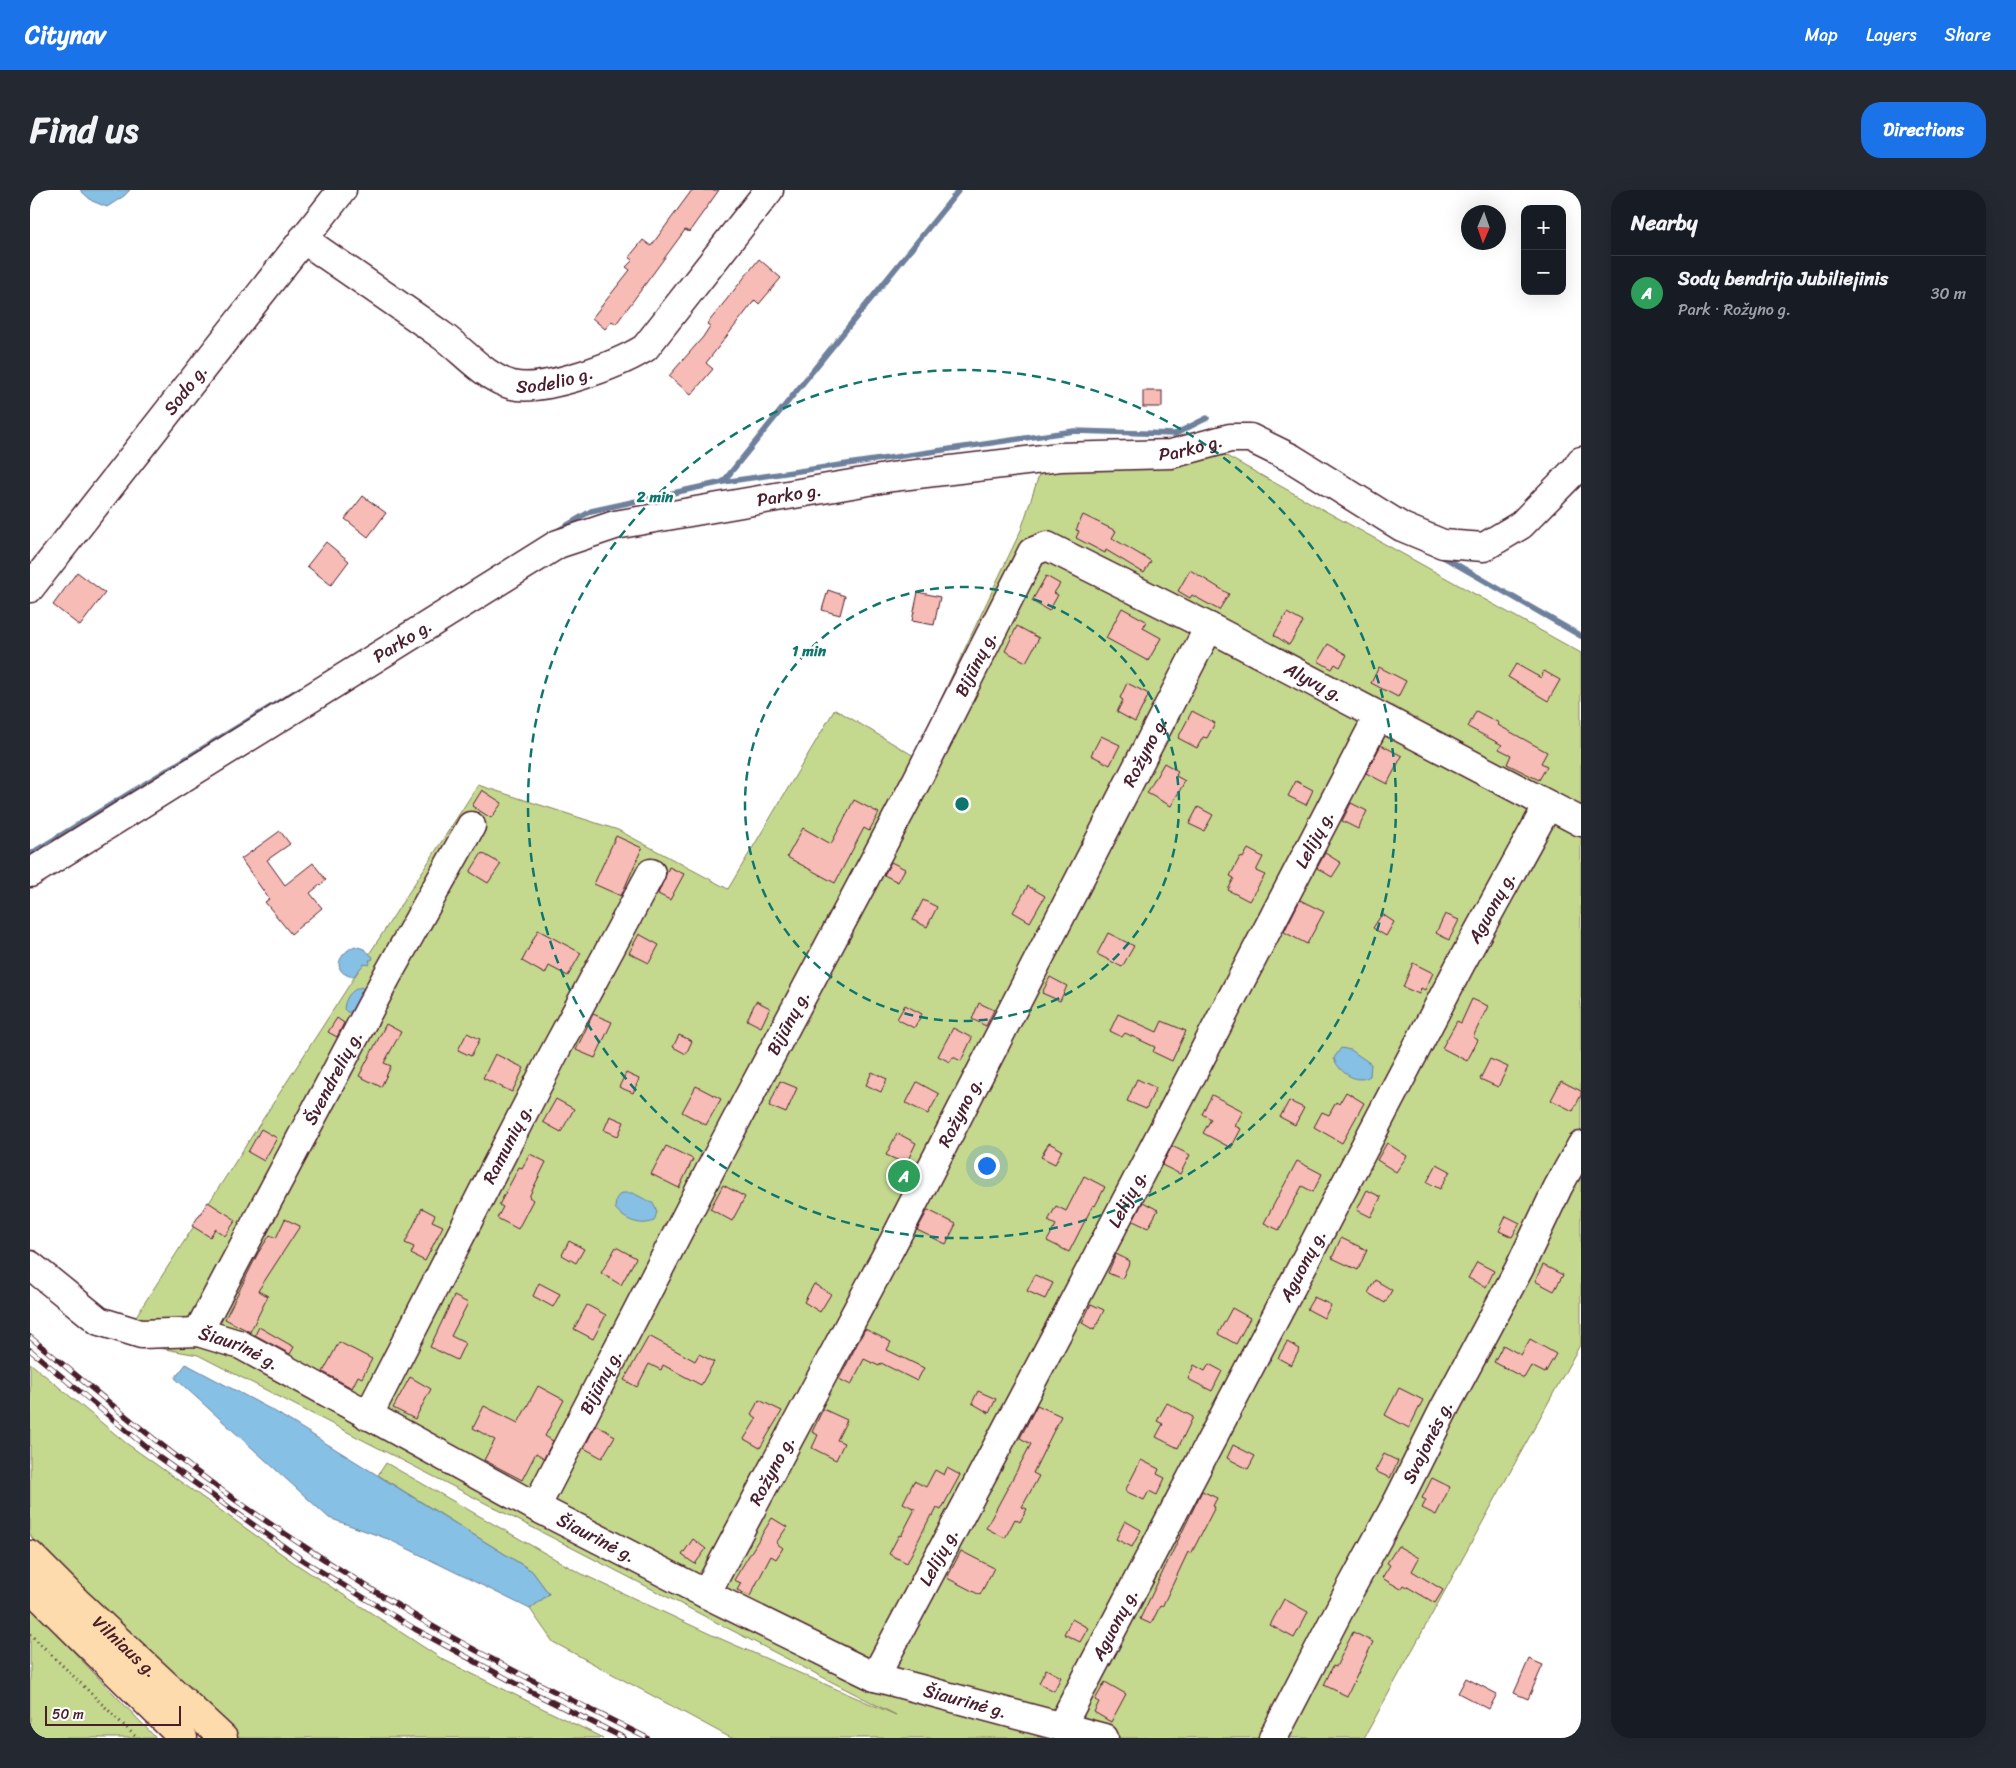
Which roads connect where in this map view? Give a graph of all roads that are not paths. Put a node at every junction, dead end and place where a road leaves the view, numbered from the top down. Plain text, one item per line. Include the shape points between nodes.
1 (342, 190) edge
2 (769, 190) edge
3 (303, 239) junction
4 (1581, 461) edge
5 (1047, 546) joint
6 (30, 588) edge
7 (1208, 627) junction
8 (1378, 717) junction
9 (1548, 805) junction
10 (1581, 822) edge
11 (471, 826) dead end
12 (30, 873) edge
13 (651, 873) dead end
14 (1581, 1146) edge
15 (30, 1265) edge
16 (198, 1332) junction
17 (368, 1416) junction
18 (536, 1507) junction
19 (30, 1555) edge
20 (30, 1587) edge
21 (706, 1594) junction
22 (875, 1678) junction
23 (1061, 1727) junction
24 (183, 1738) edge
25 (223, 1738) edge
26 (1104, 1738) edge
27 (1273, 1738) edge

1 - 3 street, Sodo g.
2 - 3 street, Sodelio g. via 645,348 628,359 545,386 512,385 497,379
3 - 6 street, Sodo g.
4 - 12 street, Parko g. via 1521,525 1484,547 1443,544 1402,527 1291,458 1250,438 1230,438 1171,454 1060,457 892,477 614,525 558,544
5 - 7 street, Alyvų g.
5 - 18 street, Bijūnų g. via 1032,552 917,780
7 - 8 street, Alyvų g.
7 - 21 street, Rožyno g. via 899,1232
8 - 9 street, Alyvų g.
8 - 22 street, Lelijų g.
9 - 10 street, Alyvų g.
9 - 23 street, Aguonų g. via 1460,965
11 - 16 street, Švendrelių g. via 387,976
13 - 17 street, Ramunių g. via 552,1057
14 - 27 street, Svajonės g.
15 - 16 street, Šiaurinė g. via 99,1321 141,1334
16 - 17 street, Šiaurinė g. via 241,1345
17 - 18 street, Šiaurinė g.
18 - 21 street, Šiaurinė g.
19 - 25 highway, Vilniaus g.
20 - 24 highway, Vilniaus g.
21 - 22 street, Šiaurinė g.
22 - 23 street, Šiaurinė g.
23 - 26 street, Šiaurinė g.

